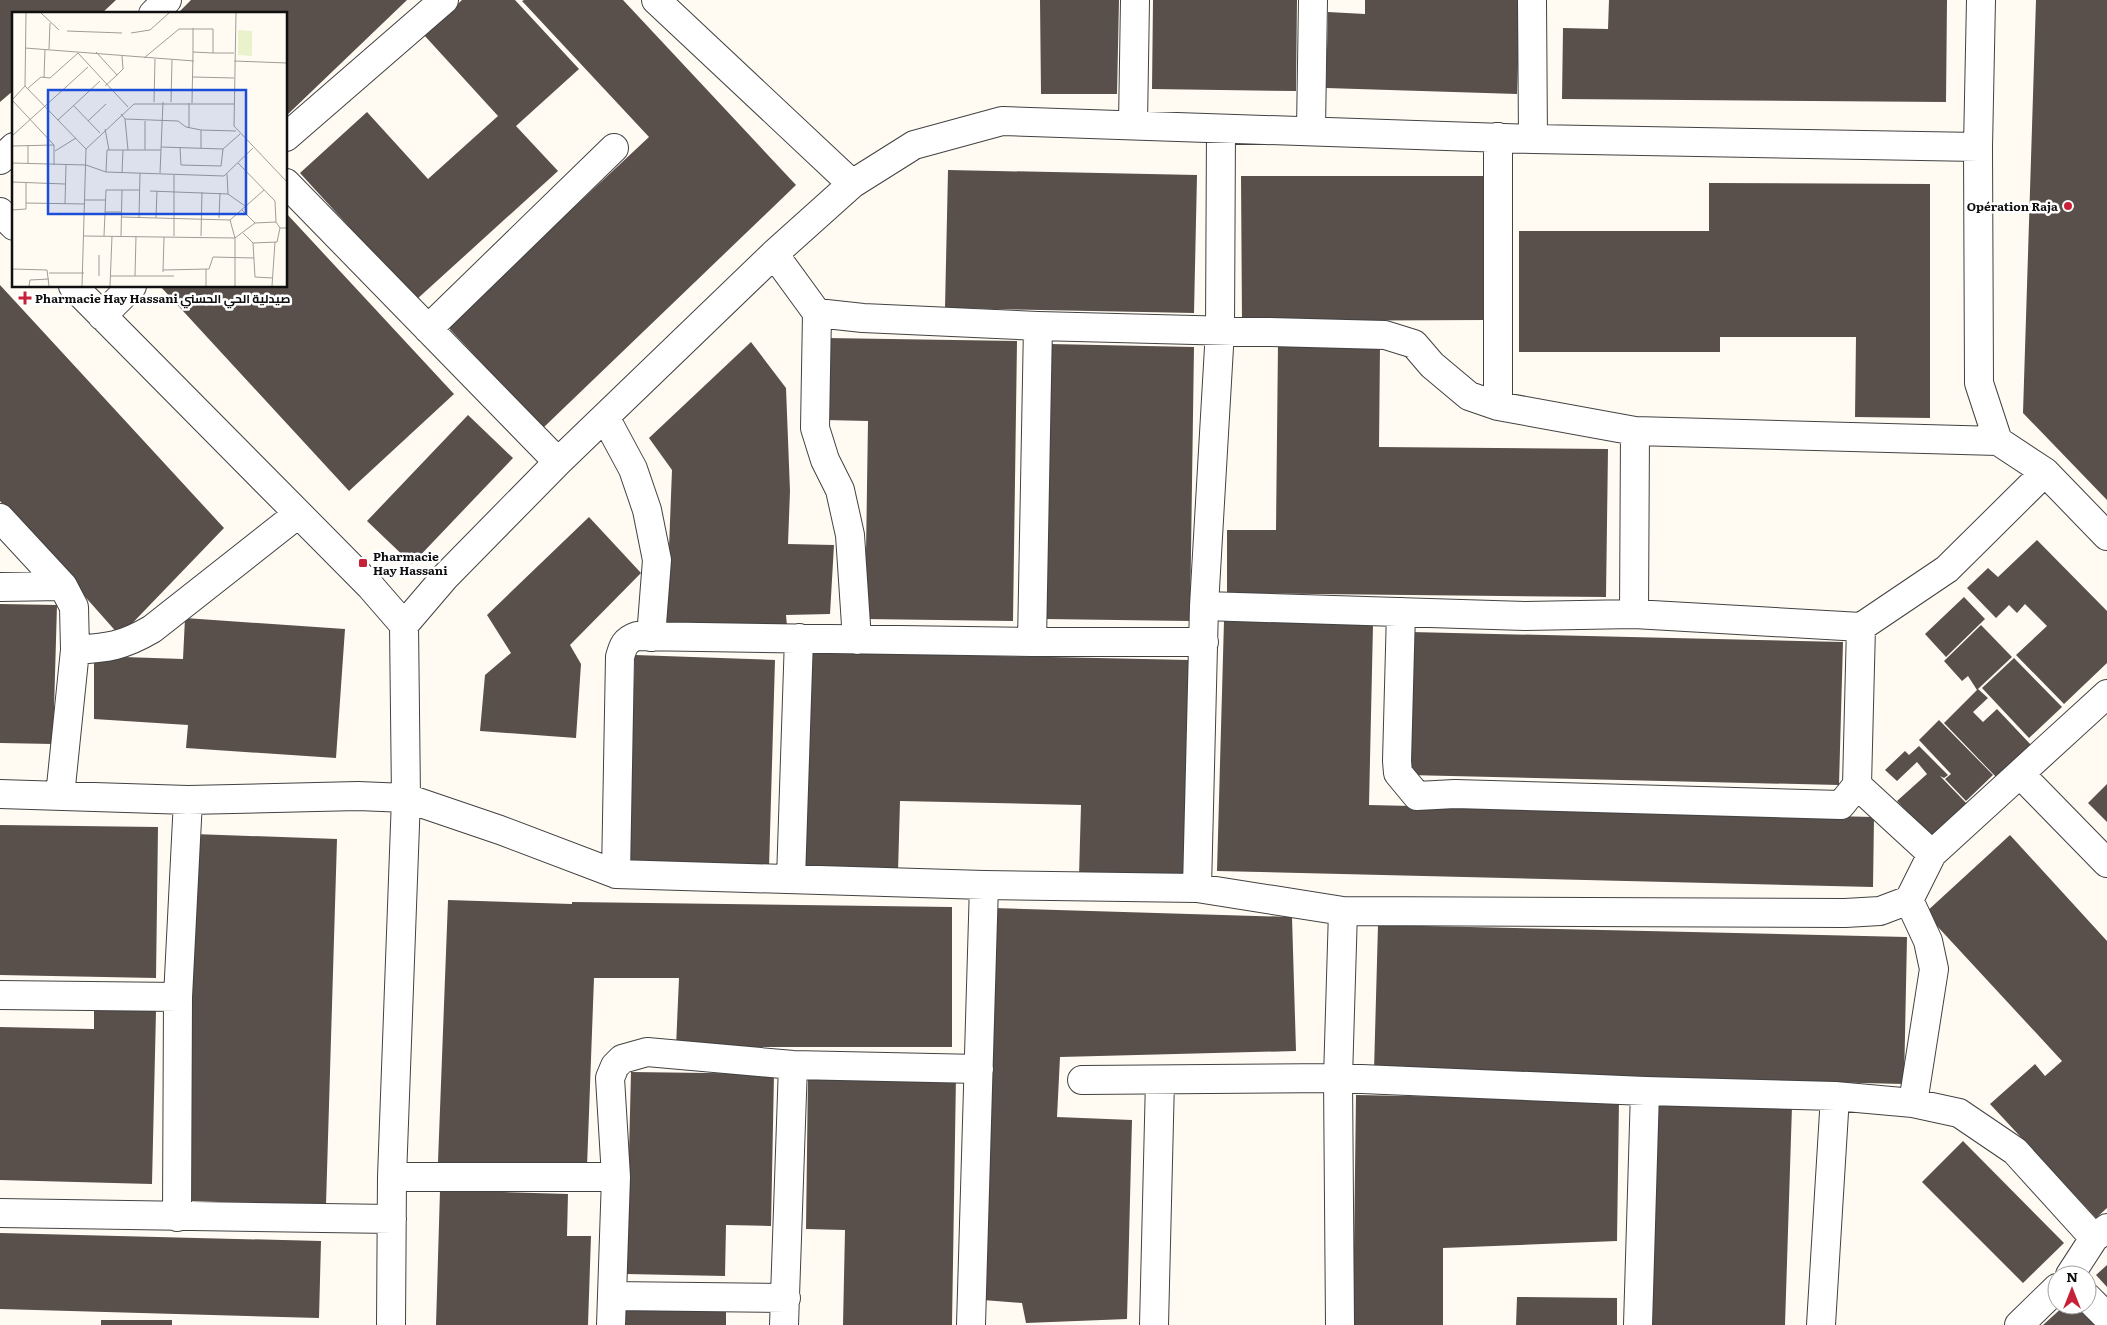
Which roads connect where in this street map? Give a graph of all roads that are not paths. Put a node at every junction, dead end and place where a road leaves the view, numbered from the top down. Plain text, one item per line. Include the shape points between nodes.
1 (167, 0) edge
2 (444, 0) edge
3 (656, 0) edge
4 (1135, 0) edge
5 (1313, 0) edge
6 (1532, 0) edge
7 (1981, 0) edge
8 (155, 12) edge
9 (1133, 124) junction
10 (1221, 129) junction
11 (1311, 130) junction
12 (288, 135) edge
13 (1498, 137) junction
14 (1533, 138) junction
15 (1978, 147) junction
16 (614, 148) dead end
17 (12, 149) edge
18 (0, 160) edge
19 (852, 184) junction
20 (288, 185) edge
21 (0, 212) edge
22 (12, 224) edge
23 (774, 254) junction
24 (75, 288) edge
25 (130, 288) edge
26 (817, 313) junction
27 (102, 316) junction
28 (1038, 326) junction
29 (428, 329) junction
30 (1220, 330) junction
31 (1498, 406) junction
32 (605, 417) junction
33 (1635, 431) junction
34 (1998, 441) junction
35 (558, 462) junction
36 (2046, 472) junction
37 (298, 514) junction
38 (0, 518) edge
39 (2107, 536) edge
40 (63, 586) junction
41 (0, 587) edge
42 (1204, 606) junction
43 (1401, 612) junction
44 (1634, 614) junction
45 (404, 625) junction
46 (1861, 627) junction
47 (651, 637) junction
48 (799, 638) junction
49 (857, 640) junction
50 (1032, 642) junction
51 (1204, 642) junction
52 (75, 650) junction
53 (2107, 694) edge
54 (2020, 774) junction
55 (1857, 785) junction
56 (0, 794) edge
57 (60, 796) junction
58 (406, 798) junction
59 (188, 800) junction
60 (1932, 854) junction
61 (2107, 863) edge
62 (616, 874) junction
63 (791, 880) junction
64 (984, 885) junction
65 (1197, 888) junction
66 (1909, 900) junction
67 (1343, 911) junction
68 (0, 995) edge
69 (178, 997) junction
70 (793, 1065) junction
71 (980, 1069) junction
72 (1338, 1078) junction
73 (1082, 1080) dead end
74 (1160, 1080) junction
75 (1644, 1091) junction
76 (1835, 1096) junction
77 (1913, 1103) junction
78 (392, 1177) junction
79 (616, 1177) junction
80 (0, 1213) edge
81 (177, 1217) junction
82 (392, 1219) junction
83 (2101, 1233) edge
84 (2077, 1265) edge
85 (612, 1296) junction
86 (786, 1298) junction
87 (2047, 1298) edge
88 (2097, 1307) edge
89 (2107, 1317) edge
90 (391, 1325) edge
91 (610, 1325) edge
92 (784, 1325) edge
93 (972, 1325) edge
94 (1154, 1325) edge
95 (1340, 1325) edge
96 (1638, 1325) edge
97 (1821, 1325) edge
98 (2019, 1325) edge

1 - 8 street
2 - 12 street
3 - 19 street
4 - 9 street
5 - 11 street
6 - 14 street
7 - 15 street
9 - 10 street
9 - 19 street via 1002,121 914,145
10 - 11 street
10 - 30 street
11 - 13 street
13 - 14 street
13 - 31 street
14 - 15 street
15 - 34 street via 1979,383
16 - 29 street
17 - 18 street
19 - 23 street
20 - 29 street
21 - 22 street
23 - 26 street
23 - 32 street
24 - 27 street
25 - 27 street
26 - 28 street
26 - 49 street via 815,428 825,460 840,490 850,535
27 - 37 street
28 - 30 street
28 - 50 street
29 - 35 street
30 - 31 street via 1385,335 1414,344 1432,365 1469,396
30 - 42 street
31 - 33 street
32 - 35 street
32 - 47 street via 633,469 647,510 657,560
33 - 34 street
33 - 44 street
34 - 36 street
35 - 45 street via 445,577
36 - 39 street
36 - 46 street via 1947,570
37 - 45 street
37 - 52 street via 152,629 130,642
38 - 40 street
40 - 41 street
40 - 52 street via 74,607
42 - 43 street
42 - 51 street
43 - 44 street via 1525,616
43 - 55 street via 1396,761 1398,773 1416,796 1455,794 1841,805
44 - 46 street
45 - 58 street
46 - 55 street
47 - 48 street
47 - 62 street via 630,638 620,657
48 - 49 street
48 - 63 street
49 - 50 street
50 - 51 street
51 - 65 street
52 - 57 street
53 - 54 street
54 - 60 street
54 - 61 street
55 - 60 street
56 - 57 street
57 - 59 street
58 - 59 street
58 - 62 street
58 - 78 street
59 - 69 street
60 - 66 street
62 - 63 street
63 - 64 street
64 - 65 street
64 - 71 street
65 - 67 street
66 - 67 street via 1880,911 1845,913
66 - 77 street via 1928,941 1934,969
67 - 72 street
68 - 69 street
69 - 81 street
70 - 71 street
70 - 79 street via 648,1052 622,1059 610,1078
70 - 86 street
71 - 93 street
72 - 74 street
72 - 75 street
72 - 95 street
73 - 74 street
74 - 94 street
75 - 76 street
75 - 96 street
76 - 77 street
76 - 97 street
77 - 83 street via 1959,1114 2015,1150
78 - 79 street
78 - 82 street
79 - 85 street
80 - 81 street
81 - 82 street
82 - 90 street
83 - 84 street
85 - 86 street
85 - 91 street
86 - 92 street
87 - 98 street
88 - 89 street

